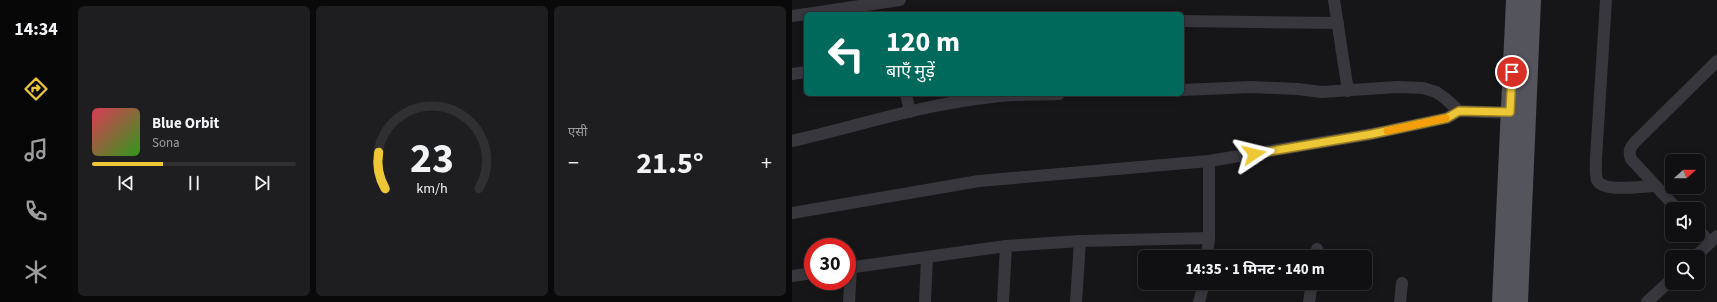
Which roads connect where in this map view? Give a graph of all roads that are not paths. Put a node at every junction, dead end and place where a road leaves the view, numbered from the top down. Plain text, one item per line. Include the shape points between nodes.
1 (900, 0) edge
2 (1334, 0) edge
3 (1516, 0) edge
4 (1531, 0) edge
5 (1606, 0) edge
6 (819, 12) edge
7 (804, 14) edge
8 (792, 16) edge
9 (1184, 21) edge
10 (1338, 23) junction
11 (1717, 61) edge
12 (804, 72) edge
13 (792, 74) edge
14 (1184, 90) edge
15 (1348, 91) junction
16 (906, 96) edge
17 (993, 96) edge
18 (954, 98) edge
19 (1459, 111) junction
20 (910, 112) junction
21 (1510, 112) junction
22 (792, 140) edge
23 (1209, 161) junction
24 (1654, 186) junction
25 (1670, 202) edge
26 (792, 214) edge
27 (1705, 234) edge
28 (1209, 238) junction
29 (1714, 239) edge
30 (1080, 240) junction
31 (1006, 246) junction
32 (1208, 250) edge
33 (1702, 250) edge
34 (927, 258) junction
35 (856, 267) edge
36 (804, 274) edge
37 (792, 276) edge
38 (1402, 283) dead end
39 (1665, 285) edge
40 (849, 290) edge
41 (1202, 290) edge
42 (1311, 290) edge
43 (849, 302) edge
44 (925, 302) edge
45 (1003, 302) edge
46 (1076, 302) edge
47 (1199, 302) edge
48 (1309, 302) edge
49 (1400, 302) edge
50 (1502, 302) edge
51 (1518, 302) edge
52 (1648, 302) edge

1 - 6 street
2 - 10 street
3 - 21 main road
4 - 51 main road
5 - 24 street via 1596,158 1597,180 1600,184 1616,188
7 - 8 street
9 - 10 street
10 - 15 street
11 - 24 street via 1630,148 1631,159
12 - 13 street
14 - 15 street via 1251,87 1322,92
15 - 19 street via 1397,87 1423,88 1436,92
16 - 20 street
17 - 18 street
18 - 20 street
19 - 21 street
19 - 23 street via 1447,118 1372,134
20 - 22 street
21 - 50 main road
23 - 26 street via 979,181
23 - 28 street
24 - 25 street
27 - 29 street
28 - 30 street
28 - 32 street
29 - 33 street
30 - 31 street
30 - 46 street
31 - 34 street
31 - 45 street
34 - 35 street
34 - 44 street
36 - 37 street
38 - 49 street
39 - 52 street
40 - 43 street
41 - 47 street
42 - 48 street

